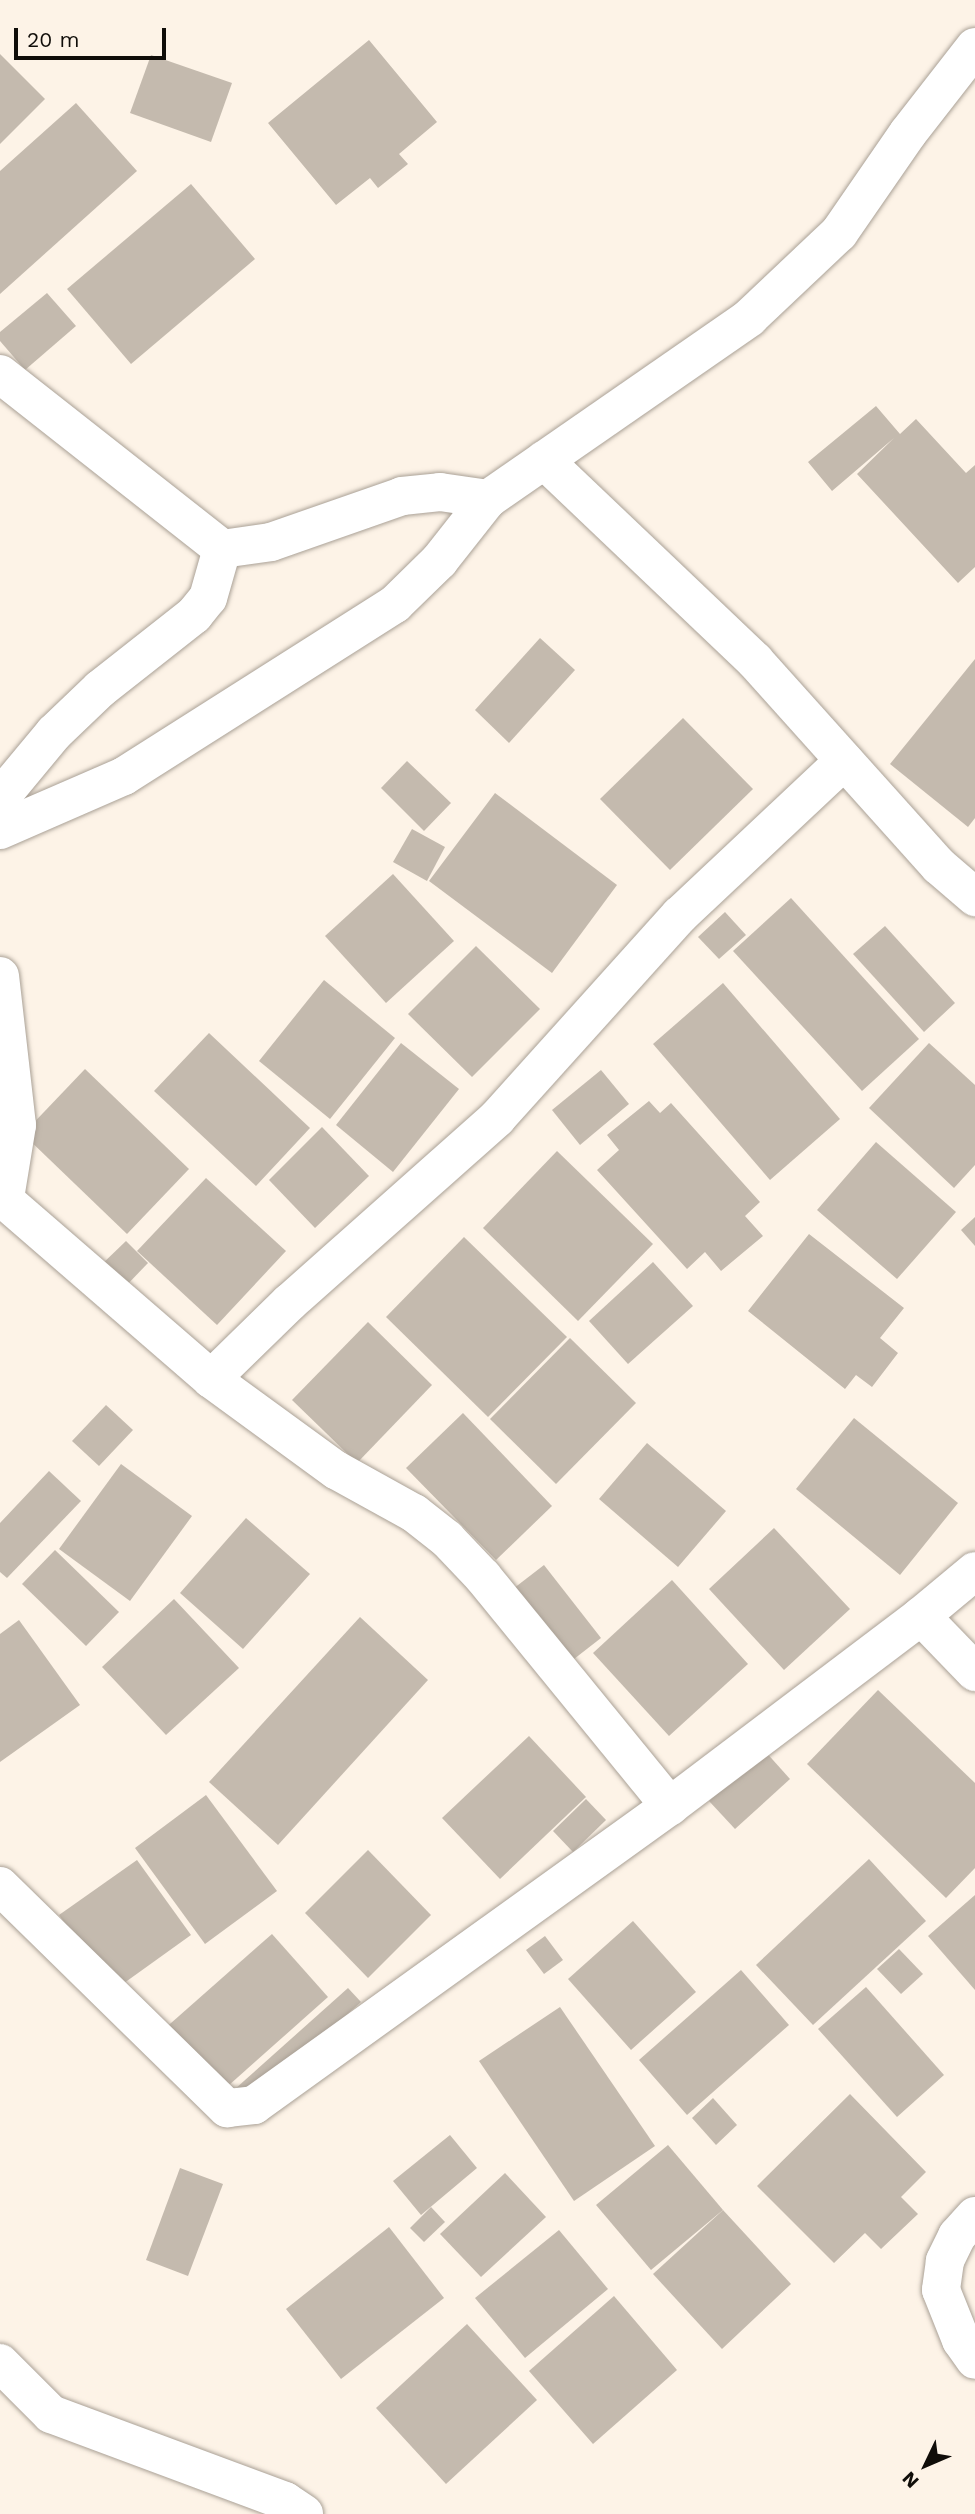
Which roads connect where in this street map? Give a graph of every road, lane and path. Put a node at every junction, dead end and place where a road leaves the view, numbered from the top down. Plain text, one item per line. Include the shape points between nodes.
1 (975, 47) edge
2 (0, 374) edge
3 (544, 460) junction
4 (488, 499) junction
5 (222, 549) junction
6 (844, 761) junction
7 (0, 798) edge
8 (0, 830) edge
9 (975, 897) edge
10 (0, 976) edge
11 (3, 1197) edge
12 (211, 1379) junction
13 (975, 1571) edge
14 (921, 1616) junction
15 (975, 1672) edge
16 (670, 1806) junction
17 (0, 1886) edge
18 (975, 2216) edge
19 (975, 2360) edge
20 (0, 2363) edge
21 (304, 2514) edge

1 - 3 street via 839,233 749,318
2 - 5 street
3 - 4 street
3 - 6 street via 755,661
4 - 5 street via 440,492 402,496 271,542
4 - 8 street via 439,561 395,604 124,776
5 - 7 street via 208,598 194,615 100,689 54,733
6 - 9 street via 939,866
6 - 12 street via 680,915 496,1118
10 - 11 street via 17,1125
11 - 12 street
12 - 16 street via 336,1470 414,1513 447,1539
13 - 14 street
14 - 15 street
14 - 16 street
16 - 17 street via 280,2088 242,2108 227,2108 191,2075
18 - 19 street via 957,2236 945,2261 941,2290 961,2340
20 - 21 street via 51,2414 285,2501

